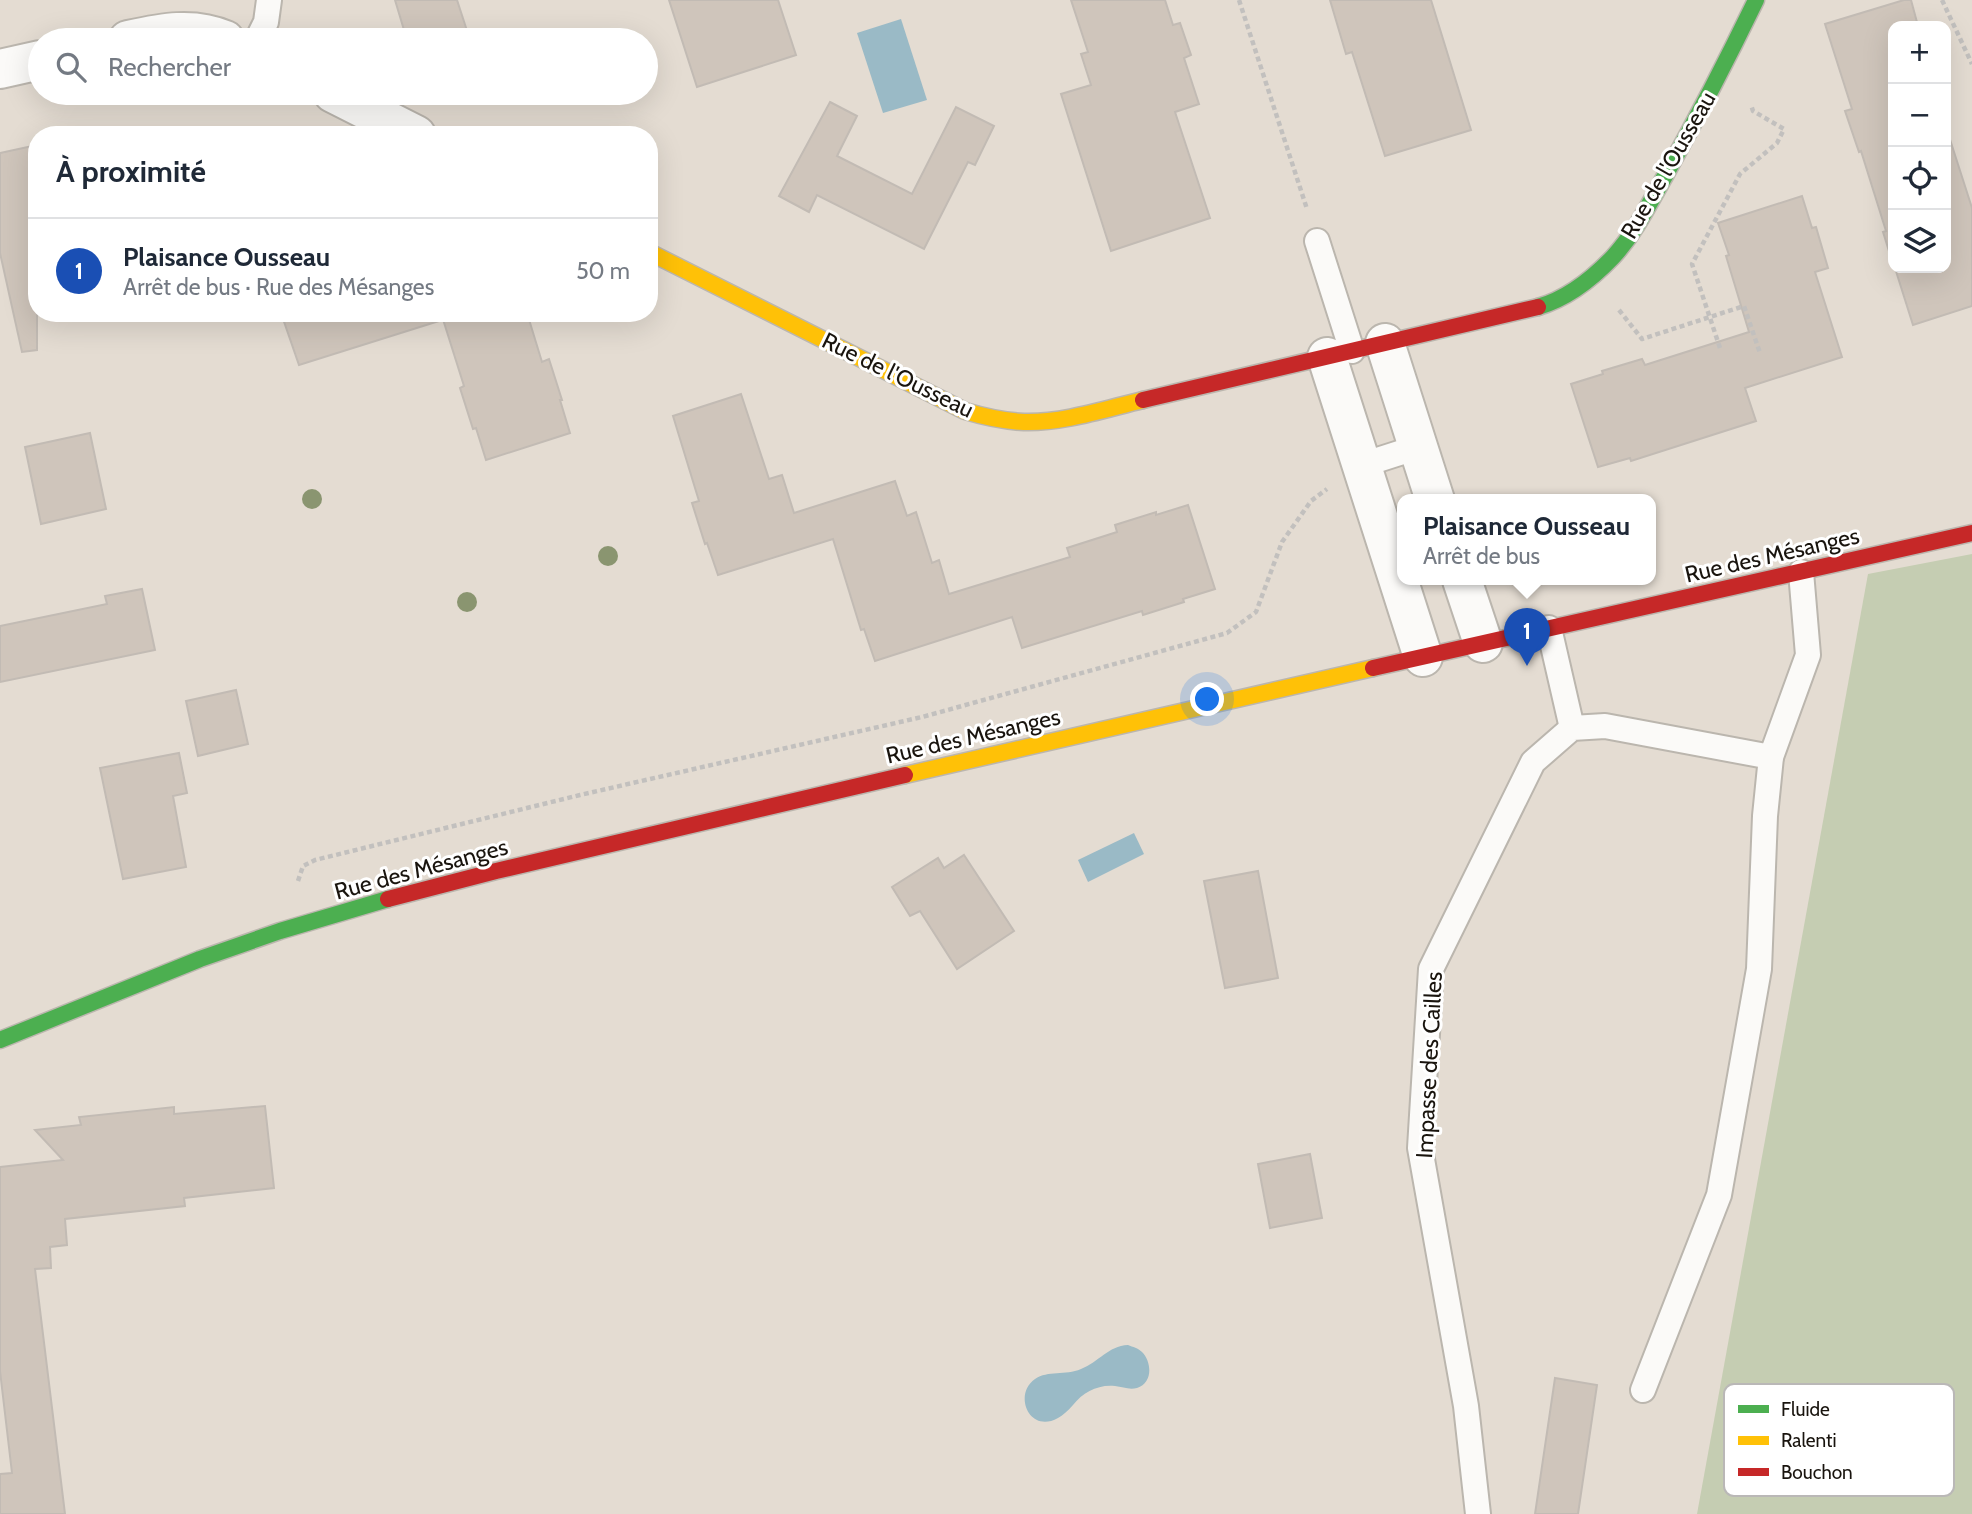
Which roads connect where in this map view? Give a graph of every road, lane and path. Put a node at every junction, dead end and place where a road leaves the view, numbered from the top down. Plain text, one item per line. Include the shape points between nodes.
1 (269, 0) edge
2 (1239, 0) edge
3 (1756, 0) edge
4 (1942, 0) edge
5 (263, 28) edge
6 (28, 63) edge
7 (1972, 64) edge
8 (0, 69) edge
9 (356, 105) edge
10 (398, 126) edge
11 (1777, 144) dead end
12 (1317, 241) joint
13 (658, 257) edge
14 (1616, 306) dead end
15 (1710, 317) junction
16 (1720, 348) dead end
17 (1355, 350) junction
18 (1759, 353) dead end
19 (1418, 447) junction
20 (1362, 465) junction
21 (1434, 494) edge
22 (1972, 533) edge
23 (1801, 572) junction
24 (1397, 575) edge
25 (1400, 585) edge
26 (1464, 585) edge
27 (1549, 628) junction
28 (1483, 643) junction
29 (1423, 657) junction
30 (1572, 728) junction
31 (1771, 757) junction
32 (280, 931) junction
33 (0, 1040) edge
34 (1643, 1391) dead end
35 (1478, 1514) edge

1 - 5 lane
2 - 12 path
3 - 17 main road, Rue de l'Ousseau via 1705,104 1633,232 1597,273 1542,306
4 - 7 path
6 - 8 street
9 - 10 street
11 - 15 path via 1740,174 1692,264
12 - 17 lane
13 - 17 main road, Rue de l'Ousseau via 965,411 993,419 1057,420
14 - 15 path via 1642,339
15 - 16 path
15 - 18 path via 1744,306
17 - 19 street
17 - 20 street
19 - 20 lane
19 - 21 street
20 - 24 street
20 - 32 path via 1311,501 1282,542 1256,612 1227,633 922,716 315,860 303,866
22 - 23 main road, Rue des Mésanges
23 - 27 main road, Rue des Mésanges
23 - 31 lane via 1808,655
25 - 29 street
26 - 28 street
27 - 28 main road, Rue des Mésanges
27 - 30 lane
28 - 29 main road, Rue des Mésanges
29 - 32 main road, Rue des Mésanges via 496,871
30 - 31 lane via 1605,726
30 - 35 lane, Impasse des Cailles via 1533,762 1431,969 1420,1148 1466,1406
31 - 34 lane via 1759,969 1719,1195
32 - 33 main road, Rue des Mésanges

